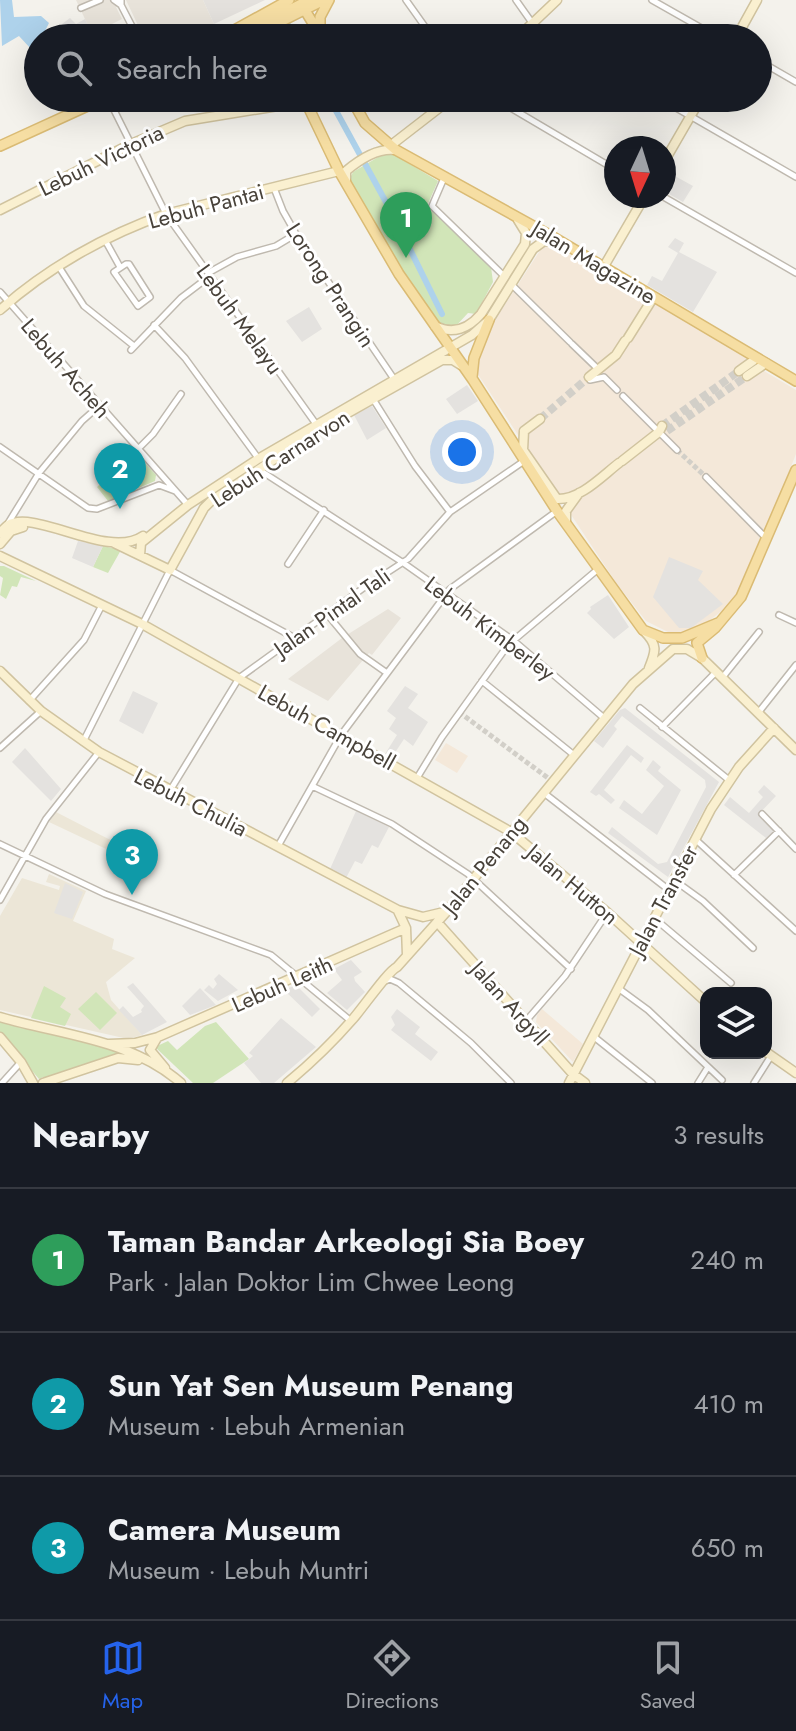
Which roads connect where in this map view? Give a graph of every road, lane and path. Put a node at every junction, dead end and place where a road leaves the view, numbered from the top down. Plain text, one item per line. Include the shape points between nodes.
1 (100, 0) edge
2 (114, 0) edge
3 (326, 0) edge
4 (406, 0) edge
5 (516, 0) edge
6 (557, 0) edge
7 (652, 0) edge
8 (757, 0) edge
9 (121, 2) edge
10 (305, 5) edge
11 (81, 8) dead end
12 (288, 8) edge
13 (273, 20) junction
14 (532, 23) joint
15 (131, 24) edge
16 (261, 24) edge
17 (265, 24) edge
18 (267, 24) edge
19 (273, 24) edge
20 (315, 24) edge
21 (320, 24) edge
22 (423, 24) edge
23 (694, 24) edge
24 (744, 24) edge
25 (772, 70) edge
26 (796, 82) edge
27 (76, 112) edge
28 (114, 112) edge
29 (241, 112) edge
30 (311, 112) edge
31 (359, 112) edge
32 (435, 112) edge
33 (518, 112) edge
34 (684, 112) edge
35 (693, 112) edge
36 (691, 116) junction
37 (676, 142) edge
38 (131, 144) junction
39 (0, 146) edge
40 (393, 148) junction
41 (604, 163) edge
42 (339, 171) junction
43 (445, 176) junction
44 (796, 177) edge
45 (346, 183) junction
46 (274, 188) junction
47 (676, 204) edge
48 (638, 208) edge
49 (0, 210) edge
50 (166, 214) junction
51 (515, 216) junction
52 (296, 234) junction
53 (105, 240) junction
54 (559, 242) junction
55 (59, 267) junction
56 (120, 267) junction
57 (603, 268) junction
58 (796, 273) edge
59 (209, 275) junction
60 (507, 280) junction
61 (0, 292) edge
62 (653, 298) junction
63 (9, 303) junction
64 (0, 310) edge
65 (489, 320) junction
66 (154, 325) junction
67 (434, 326) junction
68 (449, 348) junction
69 (761, 361) junction
70 (462, 365) junction
71 (599, 370) junction
72 (743, 374) tunnel mouth
73 (590, 378) joint
74 (394, 379) junction
75 (473, 380) junction
76 (796, 381) edge
77 (617, 390) dead end
78 (181, 394) dead end
79 (623, 396) dead end
80 (373, 399) junction
81 (99, 406) junction
82 (540, 419) tunnel mouth
83 (316, 424) junction
84 (501, 425) junction
85 (663, 430) junction
86 (524, 431) junction
87 (0, 447) edge
88 (138, 449) junction
89 (677, 450) tunnel mouth
90 (525, 461) junction
91 (256, 464) junction
92 (796, 470) edge
93 (39, 473) junction
94 (162, 476) junction
95 (706, 477) tunnel mouth
96 (159, 485) junction
97 (176, 491) junction
98 (579, 493) junction
99 (188, 505) junction
100 (324, 510) junction
101 (557, 511) junction
102 (450, 512) junction
103 (566, 523) junction
104 (7, 525) junction
105 (158, 528) junction
106 (56, 530) junction
107 (0, 533) edge
108 (768, 539) junction
109 (114, 543) junction
110 (0, 544) edge
111 (140, 555) junction
112 (0, 556) edge
113 (402, 562) junction
114 (288, 564) dead end
115 (598, 569) junction
116 (170, 570) junction
117 (446, 594) junction
118 (102, 604) junction
119 (327, 614) junction
120 (779, 615) dead end
121 (718, 623) junction
122 (796, 623) edge
123 (142, 624) junction
124 (643, 630) junction
125 (759, 632) dead end
126 (293, 637) junction
127 (514, 641) junction
128 (702, 658) junction
129 (796, 665) edge
130 (649, 669) junction
131 (0, 671) edge
132 (387, 673) junction
133 (719, 675) junction
134 (239, 678) junction
135 (482, 681) junction
136 (29, 701) junction
137 (640, 708) dead end
138 (41, 711) junction
139 (758, 713) junction
140 (604, 718) junction
141 (662, 727) junction
142 (774, 728) junction
143 (341, 735) junction
144 (83, 742) junction
145 (795, 746) edge
146 (0, 748) edge
147 (99, 752) junction
148 (574, 755) junction
149 (417, 778) junction
150 (729, 780) junction
151 (312, 786) junction
152 (170, 791) junction
153 (543, 793) junction
154 (762, 814) dead end
155 (779, 831) junction
156 (511, 832) junction
157 (695, 839) junction
158 (0, 844) edge
159 (278, 847) junction
160 (795, 848) edge
161 (23, 856) junction
162 (734, 875) junction
163 (474, 878) junction
164 (674, 880) junction
165 (669, 891) junction
166 (0, 900) edge
167 (398, 910) junction
168 (448, 910) junction
169 (608, 913) junction
170 (654, 918) junction
171 (437, 922) junction
172 (406, 928) junction
173 (796, 931) edge
174 (640, 943) junction
175 (753, 948) dead end
176 (407, 956) junction
177 (397, 967) junction
178 (571, 969) junction
179 (300, 976) junction
180 (385, 981) junction
181 (399, 983) junction
182 (731, 983) dead end
183 (617, 988) junction
184 (700, 997) edge
185 (0, 1017) edge
186 (351, 1021) junction
187 (526, 1021) junction
188 (593, 1036) junction
189 (0, 1037) edge
190 (158, 1037) junction
191 (109, 1044) junction
192 (772, 1056) edge
193 (766, 1059) edge
194 (21, 1062) junction
195 (150, 1063) junction
196 (708, 1067) junction
197 (796, 1073) edge
198 (170, 1074) junction
199 (571, 1078) edge
200 (722, 1080) dead end
201 (2, 1083) edge
202 (33, 1083) edge
203 (43, 1083) edge
204 (181, 1083) edge
205 (287, 1083) edge
206 (511, 1083) edge
207 (585, 1083) edge
208 (652, 1083) edge
209 (698, 1083) edge
210 (754, 1083) edge

1 - 11 street
2 - 9 street
3 - 10 main road
3 - 21 main road
4 - 22 street
5 - 14 street
6 - 14 main road
7 - 23 street
8 - 24 main road
9 - 15 street
10 - 12 main road
10 - 20 main road
12 - 13 main road
12 - 13 main road
13 - 16 main road
13 - 17 main road
13 - 18 main road
13 - 19 main road
25 - 26 street
27 - 39 main road
28 - 38 street, Lebuh Melayu
29 - 38 main road, Lebuh Victoria via 185,121
30 - 42 main road
31 - 40 main road, Jalan Magazine
32 - 40 main road
33 - 41 street
34 - 36 street
35 - 36 main road
36 - 37 main road
36 - 44 street
38 - 49 main road, Lebuh Victoria
38 - 50 street, Lebuh Melayu
40 - 43 main road, Jalan Magazine
40 - 45 main road via 346,171
42 - 45 main road
42 - 46 main road, Lebuh Pantai
43 - 51 main road, Jalan Magazine
43 - 60 street via 432,206
45 - 67 main road
46 - 50 main road, Lebuh Pantai
46 - 52 street, Lorong Prangin
47 - 58 street
48 - 57 main road
50 - 53 main road, Lebuh Pantai
50 - 59 street, Lebuh Melayu
51 - 54 main road, Jalan Magazine
51 - 60 main road, Lebuh Carnarvon via 525,228 526,240
52 - 59 street via 237,257
52 - 74 street, Lorong Prangin
53 - 55 main road, Lebuh Pantai
53 - 56 street
54 - 57 main road, Jalan Magazine
54 - 60 main road, Lebuh Carnarvon via 536,245
55 - 63 main road, Lebuh Pantai
55 - 66 street via 84,306 132,348
56 - 56 street via 129,264 149,295 139,306 115,274
57 - 62 main road, Jalan Magazine
59 - 66 street
59 - 83 street, Lebuh Melayu
60 - 65 main road, Lebuh Carnarvon
60 - 67 main road, Lebuh Carnarvon via 474,322 448,331
60 - 71 street
61 - 63 street, Lebuh Acheh
62 - 69 main road, Jalan Magazine
62 - 71 main road via 616,355
63 - 64 main road, Lebuh Pantai
63 - 81 street, Lebuh Acheh
65 - 68 main road, Lebuh Carnarvon
65 - 75 main road via 474,358
66 - 91 street via 185,358
67 - 68 main road
68 - 70 main road
68 - 74 main road, Lebuh Carnarvon
69 - 72 main road
69 - 76 main road, Jalan Magazine
70 - 75 main road
70 - 80 main road, Lebuh Carnarvon via 442,360
71 - 73 main road
73 - 77 street via 604,377
74 - 83 main road, Lebuh Carnarvon
75 - 84 main road
78 - 88 street
79 - 85 street
80 - 91 main road, Lebuh Carnarvon
80 - 102 street
81 - 88 street, Lebuh Acheh
81 - 93 street
82 - 86 main road
83 - 91 main road, Lebuh Carnarvon
84 - 86 main road
84 - 90 main road
85 - 89 street
85 - 98 main road
86 - 98 main road via 523,450 553,495 562,499
87 - 93 street
88 - 94 street, Lebuh Acheh
90 - 101 main road
90 - 102 street, Jalan Pintal Tali
91 - 99 main road, Lebuh Carnarvon
91 - 100 street, Lebuh Kimberley
91 - 116 main road, Lebuh Carnarvon via 204,508
92 - 108 main road
93 - 96 street via 93,509
93 - 104 street
94 - 96 street
94 - 97 street, Lebuh Acheh
95 - 108 street
96 - 97 street
97 - 99 street, Lebuh Acheh
98 - 103 main road via 566,511
99 - 105 main road, Lebuh Carnarvon
100 - 113 street, Lebuh Kimberley
100 - 114 street
101 - 103 main road
101 - 117 street
102 - 113 street, Jalan Pintal Tali
103 - 115 main road
104 - 106 main road
104 - 107 main road
105 - 109 main road, Lebuh Carnarvon via 134,541
105 - 111 main road, Lebuh Carnarvon via 141,543
106 - 109 main road
106 - 110 main road via 17,528
108 - 121 main road via 737,604
109 - 111 main road
111 - 116 main road
112 - 118 main road, Lebuh Campbell
113 - 117 street, Lebuh Kimberley
113 - 119 street, Jalan Pintal Tali
115 - 124 main road
115 - 127 street
116 - 123 street, Lebuh Carnarvon
116 - 126 street
117 - 127 street, Lebuh Kimberley
117 - 132 street
118 - 123 main road, Lebuh Campbell
118 - 136 street via 84,640
119 - 126 street, Jalan Pintal Tali
119 - 132 street via 360,654
120 - 122 street
121 - 124 main road via 682,638
121 - 128 main road via 697,643
123 - 134 main road, Lebuh Campbell
123 - 144 street, Lebuh Carnarvon
124 - 130 main road via 656,647
125 - 133 street
126 - 134 street, Jalan Pintal Tali
127 - 135 street
127 - 140 street, Lebuh Kimberley
128 - 130 main road, Jalan Penang via 680,648
128 - 133 main road
129 - 139 street
130 - 140 main road, Jalan Penang
131 - 136 main road, Lebuh Chulia
132 - 143 street
133 - 139 main road
133 - 141 street
134 - 143 main road, Lebuh Campbell
134 - 152 street, Jalan Pintal Tali
135 - 148 street
135 - 149 street
136 - 138 main road, Lebuh Chulia
137 - 141 street
138 - 144 main road, Lebuh Chulia
138 - 146 street
139 - 142 main road
140 - 148 main road, Jalan Penang
141 - 150 street
142 - 145 main road
142 - 150 main road, Jalan Transfer
143 - 149 main road, Lebuh Campbell
143 - 151 street
144 - 147 main road, Lebuh Chulia
147 - 152 main road, Lebuh Chulia
147 - 161 street via 51,810
148 - 153 main road, Jalan Penang
149 - 156 main road, Lebuh Campbell
150 - 157 main road, Jalan Transfer
151 - 159 street
151 - 163 street via 392,824
152 - 159 main road, Lebuh Chulia
153 - 156 main road, Jalan Penang
153 - 165 street
154 - 155 street
155 - 160 street
155 - 162 street
156 - 163 main road, Jalan Penang
156 - 169 main road, Jalan Hutton
157 - 162 street
157 - 164 main road, Jalan Transfer
158 - 161 street
159 - 167 main road, Lebuh Chulia
161 - 166 street
161 - 179 street via 131,905 271,955
162 - 173 street
163 - 168 main road, Jalan Penang
163 - 178 street
164 - 165 main road, Jalan Transfer
164 - 175 street
165 - 170 main road, Jalan Transfer
167 - 168 main road, Lebuh Chulia via 423,917
167 - 172 main road
168 - 171 main road, Jalan Penang
169 - 174 main road, Jalan Hutton
169 - 178 street
170 - 174 main road, Jalan Transfer
170 - 182 street
171 - 176 main road, Jalan Penang
171 - 187 main road, Jalan Argyll
172 - 176 main road
172 - 179 main road, Lebuh Leith
174 - 183 main road, Jalan Transfer
174 - 184 main road, Jalan Hutton
176 - 177 main road, Jalan Penang
177 - 180 main road, Jalan Penang
177 - 181 street
178 - 187 street
179 - 186 street
179 - 190 main road, Lebuh Leith
180 - 181 street
180 - 186 main road, Jalan Penang
181 - 206 street
183 - 188 main road, Jalan Transfer
183 - 196 street
185 - 191 main road
186 - 205 main road, Jalan Penang
187 - 199 main road, Jalan Argyll
188 - 199 main road, Jalan Transfer
188 - 208 street
189 - 194 main road
190 - 191 main road, Lebuh Leith
190 - 198 main road via 150,1050
191 - 195 main road
192 - 197 main road
193 - 210 street
194 - 201 street
194 - 202 main road
195 - 198 main road
195 - 203 main road via 123,1057
196 - 200 street
196 - 209 street
198 - 204 main road
199 - 207 main road, Jalan Argyll

